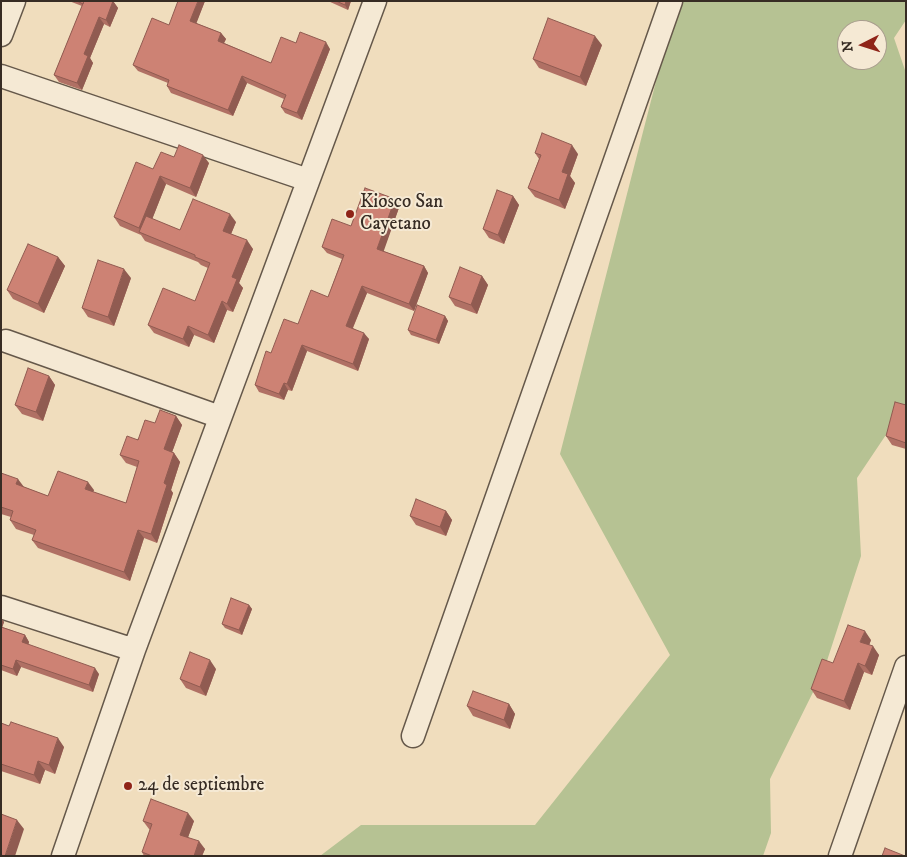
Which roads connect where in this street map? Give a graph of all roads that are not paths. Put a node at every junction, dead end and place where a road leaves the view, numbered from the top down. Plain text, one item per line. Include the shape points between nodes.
1 (14, 1) edge
2 (375, 1) edge
3 (671, 1) edge
4 (1, 35) edge
5 (1, 76) edge
6 (308, 180) junction
7 (6, 341) dead end
8 (220, 417) junction
9 (1, 607) edge
10 (134, 650) junction
11 (906, 668) edge
12 (413, 736) dead end
13 (63, 856) edge
14 (840, 856) edge

1 - 4 street
2 - 6 street
3 - 12 street
5 - 6 street
6 - 8 street
7 - 8 street
8 - 10 street
9 - 10 street
10 - 13 street
11 - 14 street

